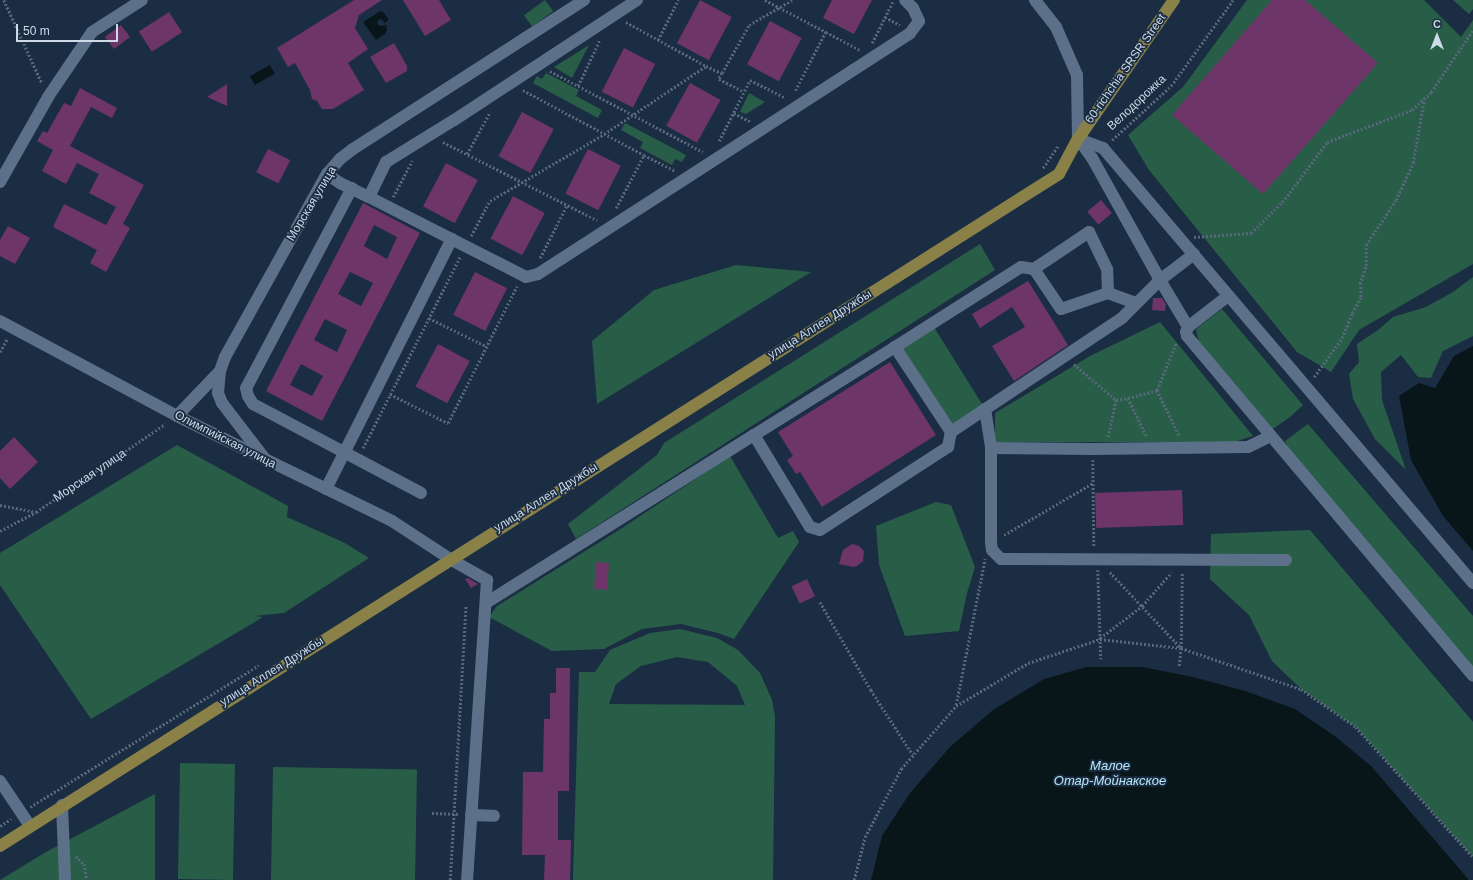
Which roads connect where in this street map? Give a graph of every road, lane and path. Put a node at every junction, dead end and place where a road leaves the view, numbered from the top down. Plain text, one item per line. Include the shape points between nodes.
1 (4, 0) edge
2 (142, 0) edge
3 (584, 0) edge
4 (637, 0) edge
5 (678, 0) edge
6 (765, 0) edge
7 (792, 0) edge
8 (894, 0) edge
9 (906, 0) edge
10 (1035, 0) edge
11 (1174, 0) edge
12 (1232, 0) edge
13 (780, 7) junction
14 (885, 17) junction
15 (619, 19) dead end
16 (906, 28) dead end
17 (1473, 30) edge
18 (826, 32) junction
19 (603, 33) dead end
20 (658, 40) junction
21 (869, 48) dead end
22 (866, 54) dead end
23 (706, 66) junction
24 (548, 70) dead end
25 (722, 73) junction
26 (578, 86) junction
27 (520, 89) dead end
28 (744, 92) junction
29 (794, 94) dead end
30 (48, 97) junction
31 (1424, 99) junction
32 (791, 101) dead end
33 (493, 106) dead end
34 (734, 113) junction
35 (633, 115) junction
36 (748, 127) dead end
37 (604, 134) junction
38 (1078, 139) junction
39 (441, 140) dead end
40 (722, 143) dead end
41 (1103, 148) junction
42 (467, 154) junction
43 (644, 155) junction
44 (699, 157) dead end
45 (414, 158) dead end
46 (676, 171) dead end
47 (327, 174) junction
48 (0, 182) edge
49 (522, 182) junction
50 (352, 188) junction
51 (369, 197) junction
52 (400, 200) dead end
53 (567, 205) junction
54 (615, 212) dead end
55 (601, 222) dead end
56 (464, 232) dead end
57 (1180, 238) junction
58 (452, 239) junction
59 (478, 240) dead end
60 (468, 241) junction
61 (1194, 254) junction
62 (538, 260) dead end
63 (1034, 269) junction
64 (522, 275) junction
65 (1160, 280) junction
66 (1108, 293) junction
67 (1228, 296) junction
68 (1136, 304) junction
69 (429, 318) junction
70 (0, 321) edge
71 (1188, 326) junction
72 (1178, 338) dead end
73 (486, 346) junction
74 (895, 347) junction
75 (1064, 356) junction
76 (220, 372) junction
77 (1306, 387) junction
78 (1157, 390) junction
79 (390, 394) junction
80 (1128, 398) junction
81 (1116, 400) junction
82 (986, 409) junction
83 (177, 416) junction
84 (951, 432) junction
85 (754, 435) junction
86 (1271, 436) junction
87 (991, 448) junction
88 (1152, 448) junction
89 (1186, 448) junction
90 (1099, 449) junction
91 (344, 452) junction
92 (357, 459) junction
93 (267, 460) junction
94 (1093, 483) junction
95 (326, 489) junction
96 (421, 494) dead end
97 (0, 504) edge
98 (36, 512) junction
99 (0, 531) edge
100 (991, 542) junction
101 (450, 559) junction
102 (1096, 560) junction
103 (1182, 560) junction
104 (1286, 560) dead end
105 (1473, 583) edge
106 (820, 602) dead end
107 (486, 603) junction
108 (466, 606) dead end
109 (1142, 606) junction
110 (1100, 639) junction
111 (1182, 648) junction
112 (1101, 660) dead end
113 (264, 662) dead end
114 (1179, 666) dead end
115 (1473, 676) edge
116 (956, 706) junction
117 (913, 755) junction
118 (0, 781) edge
119 (62, 805) junction
120 (21, 813) junction
121 (432, 813) dead end
122 (453, 814) junction
123 (471, 815) junction
124 (494, 816) dead end
125 (30, 826) junction
126 (64, 845) junction
127 (0, 846) edge
128 (1473, 857) edge
129 (65, 880) edge
130 (87, 880) edge
131 (450, 880) edge
132 (467, 880) edge
133 (854, 880) edge

1 - 30 path
2 - 30 street via 92,32
3 - 47 street, Морская улица via 353,149
4 - 51 street via 386,162
5 - 20 path
6 - 13 path
7 - 13 path
8 - 14 path
9 - 64 street via 919,21 910,33 538,274 526,277
10 - 38 street via 1056,27 1077,75
11 - 38 main road, 60-richchia SRSR Street
12 - 41 path, Велодорожка via 1171,86
13 - 18 path
13 - 25 path via 749,24
14 - 16 path
14 - 21 path
15 - 20 path
17 - 31 path
18 - 22 path
18 - 29 path
19 - 26 path
20 - 23 path
23 - 25 path
23 - 35 path
24 - 26 path
25 - 28 path via 719,79
26 - 35 path
27 - 37 path
28 - 32 path via 750,80
28 - 34 path
30 - 48 street
31 - 57 path via 1412,110 1327,142 1284,199 1251,234
31 - 77 path via 1413,162 1396,200 1366,244 1366,266 1360,284 1361,297 1342,338
33 - 42 path
34 - 36 path via 754,124
34 - 40 path via 716,147
35 - 37 path
35 - 44 path via 705,154
37 - 43 path
37 - 49 path
38 - 41 street
38 - 65 street via 1092,158
38 - 101 main road, улица Аллея Дружбы via 1059,174
39 - 42 path
41 - 57 street
42 - 49 path
43 - 46 path
43 - 54 path
45 - 52 path via 393,197
47 - 50 street
47 - 76 street, Морская улица via 225,357
49 - 53 path
49 - 60 path via 490,201
50 - 51 street
50 - 91 street via 246,388 252,404
51 - 58 street
53 - 55 path
53 - 62 path
56 - 60 path
57 - 61 street
58 - 60 street
58 - 91 street
59 - 60 path
60 - 64 street
60 - 69 path
61 - 65 street
61 - 67 street
63 - 66 street via 1062,309
63 - 66 street via 1089,232 1107,269
63 - 74 street via 1021,267
64 - 73 path
65 - 68 street
65 - 71 street
66 - 68 street
67 - 71 street
67 - 77 street
68 - 75 street via 1122,318
69 - 73 path
69 - 79 path
70 - 83 street, Олимпийская улица
71 - 86 street via 1187,336
72 - 78 path
73 - 79 path via 448,423
74 - 84 street
74 - 85 street
75 - 81 path
75 - 82 street
76 - 83 street
76 - 93 street, Морская улица via 218,393 222,403
77 - 105 street
78 - 80 path
78 - 89 path
79 - 92 path
80 - 81 path
80 - 88 path
81 - 90 path
82 - 84 street
82 - 87 street
83 - 93 street, Олимпийская улица
83 - 98 path, Морская улица
84 - 85 street via 948,447 820,530 810,527
85 - 107 street
86 - 89 street via 1248,447
86 - 115 street
87 - 90 street
87 - 100 street
88 - 89 street
88 - 90 street
90 - 94 path
91 - 92 street
91 - 95 street
92 - 96 street
93 - 95 street, Олимпийская улица
94 - 100 path
94 - 102 path
95 - 101 street, Олимпийская улица via 392,522
97 - 98 path
98 - 99 path, Морская улица
100 - 102 street via 992,550 1001,559
100 - 116 path
101 - 107 street, Олимпийская улица via 487,580
101 - 119 main road, улица Аллея Дружбы
102 - 103 street
102 - 109 path
102 - 110 path
103 - 104 street
103 - 109 path
103 - 111 path
106 - 117 path via 871,690
107 - 123 street
108 - 122 path
109 - 110 path
109 - 111 path
110 - 111 path
110 - 112 path
110 - 116 path via 1028,663
111 - 114 path
111 - 128 path via 1301,689 1356,727
113 - 120 path
116 - 117 path
117 - 133 path via 901,769 865,837
118 - 120 street
119 - 125 main road, улица Аллея Дружбы
119 - 126 street
120 - 125 street
121 - 122 path
122 - 123 path
122 - 131 path
123 - 124 street
123 - 132 street
125 - 127 main road, улица Аллея Дружбы
126 - 129 street
126 - 130 path via 84,864

